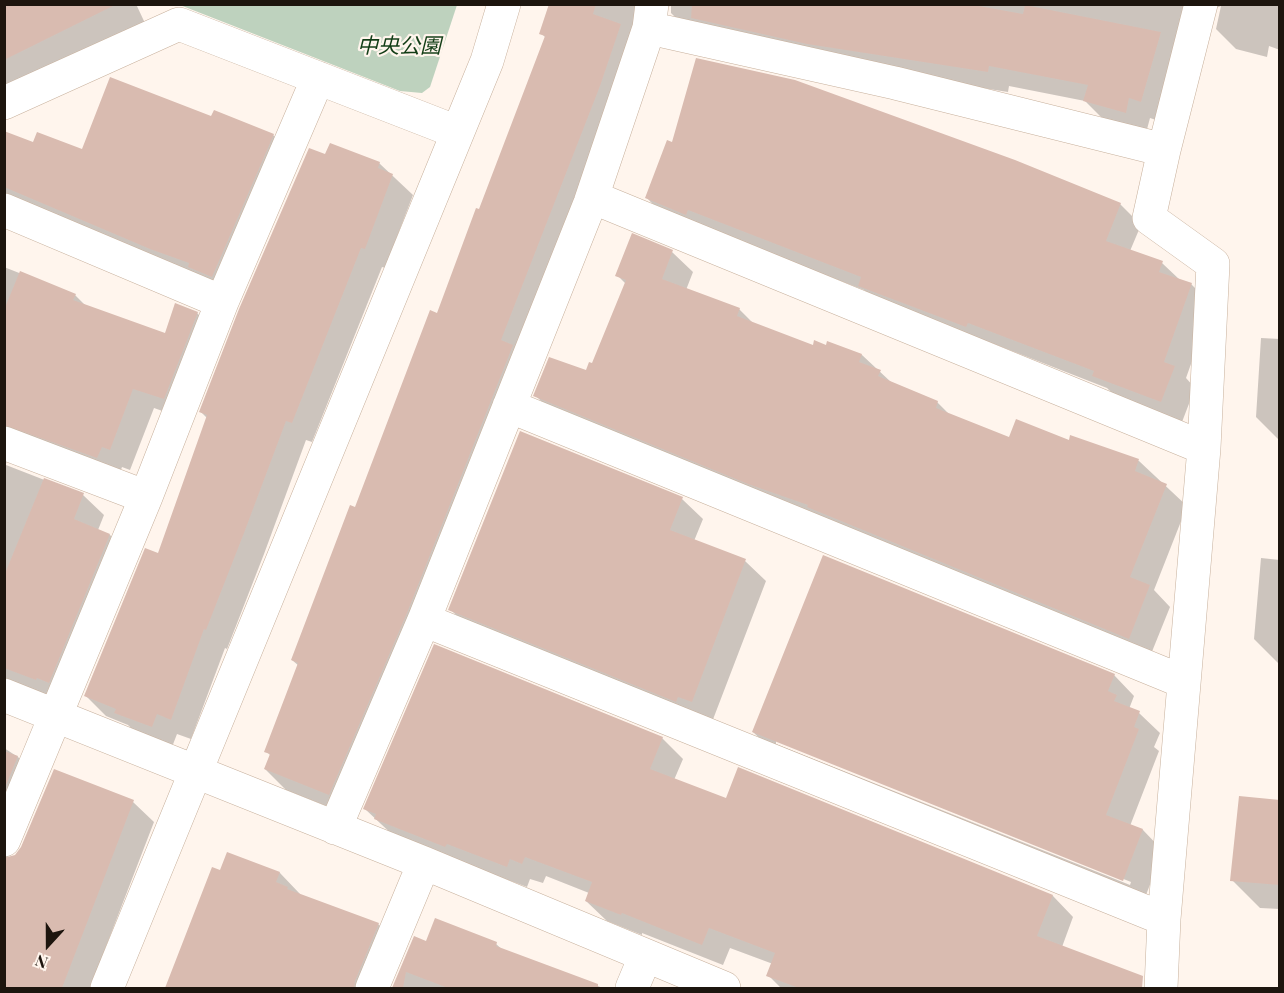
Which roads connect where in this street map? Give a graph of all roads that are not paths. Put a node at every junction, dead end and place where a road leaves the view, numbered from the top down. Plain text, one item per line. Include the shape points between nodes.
1 (504, 4) edge
2 (1201, 4) edge
3 (651, 16) edge
4 (318, 78) junction
5 (4, 104) edge
6 (457, 132) junction
7 (1164, 150) junction
8 (592, 197) junction
9 (4, 210) edge
10 (222, 302) junction
11 (509, 406) junction
12 (4, 443) edge
13 (1204, 448) junction
14 (146, 497) junction
15 (424, 620) junction
16 (1184, 681) junction
17 (4, 694) edge
18 (55, 714) junction
19 (196, 772) junction
20 (335, 828) junction
21 (4, 840) edge
22 (424, 862) junction
23 (1164, 919) junction
24 (645, 957) junction
25 (107, 988) edge
26 (372, 988) edge
27 (633, 988) edge
28 (724, 988) edge
29 (1161, 988) edge

1 - 6 street via 487,61
2 - 7 street
3 - 7 street via 895,83
3 - 8 street
4 - 5 street via 179,24
4 - 6 street
4 - 10 street
6 - 19 street
7 - 13 street via 1149,218 1213,264
8 - 11 street
8 - 13 street
9 - 10 street
10 - 14 street
11 - 15 street
11 - 16 street
12 - 14 street
13 - 16 street
14 - 18 street
15 - 20 street
15 - 23 street
16 - 23 street
17 - 18 street
18 - 19 street
18 - 21 street
19 - 20 street
19 - 25 street
20 - 22 street
22 - 24 street
22 - 26 street
23 - 29 street
24 - 27 street
24 - 28 street

